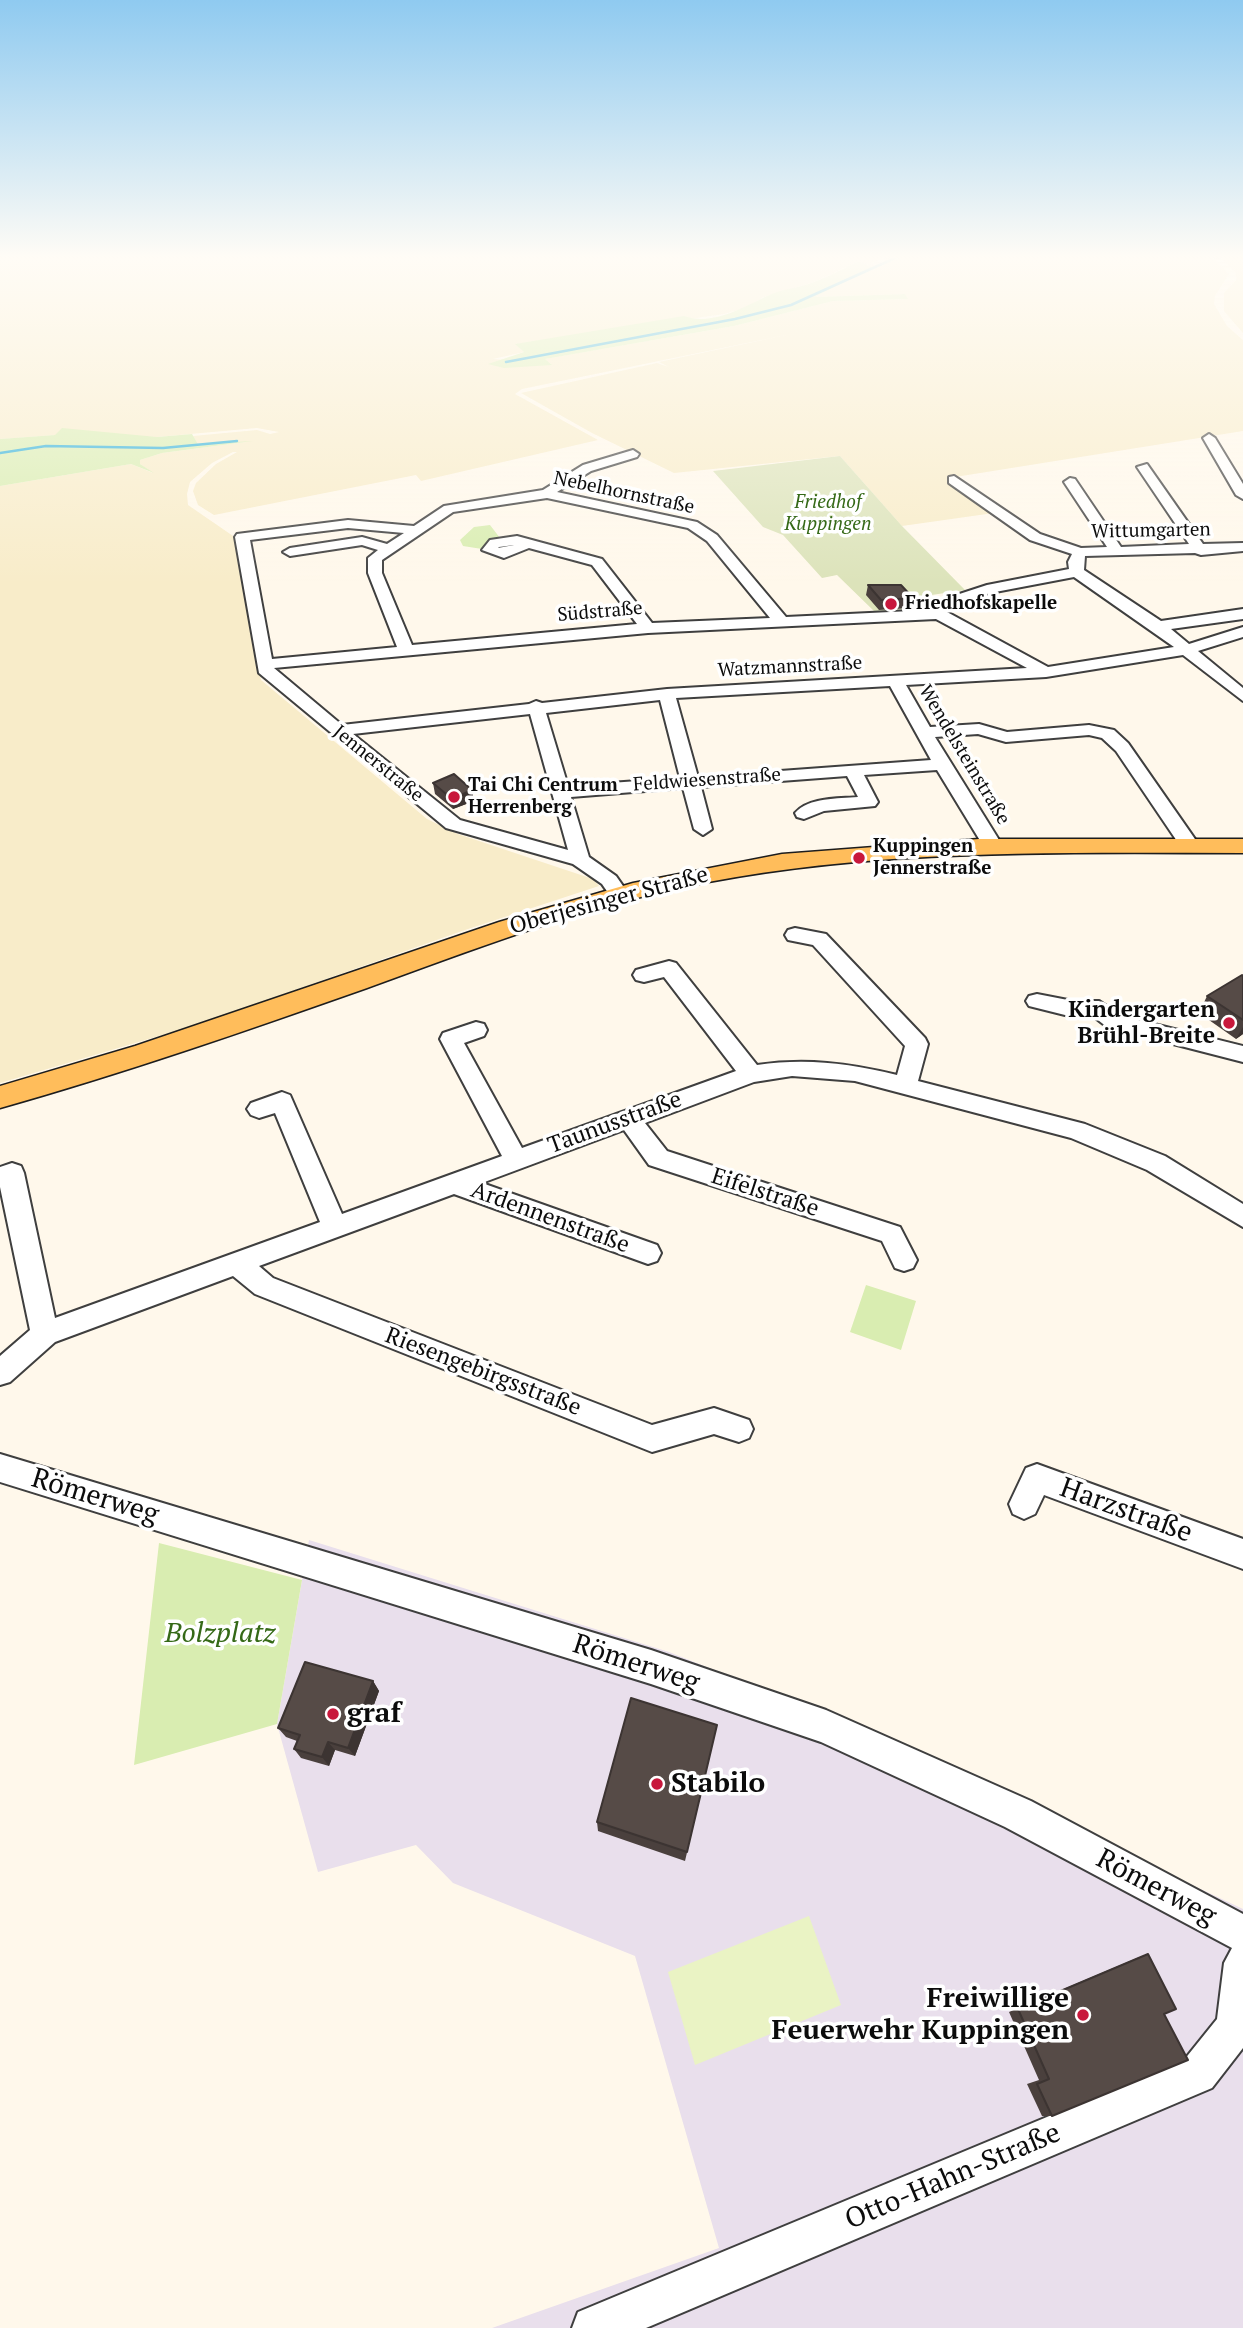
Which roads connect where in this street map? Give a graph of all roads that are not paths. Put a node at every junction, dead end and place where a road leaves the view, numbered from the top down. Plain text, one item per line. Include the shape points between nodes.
1 (1209, 438) dead end
2 (633, 454) dead end
3 (1143, 467) dead end
4 (954, 480) dead end
5 (1070, 482) dead end
6 (547, 494) junction
7 (1243, 495) edge
8 (413, 530) junction
9 (525, 544) dead end
10 (1243, 547) edge
11 (387, 548) junction
12 (1201, 551) junction
13 (290, 552) dead end
14 (1080, 552) junction
15 (1118, 553) junction
16 (1077, 572) junction
17 (939, 614) junction
18 (1243, 614) edge
19 (782, 622) junction
20 (1158, 626) junction
21 (648, 628) junction
22 (1243, 632) edge
23 (1189, 649) junction
24 (405, 650) junction
25 (266, 664) junction
26 (1046, 672) junction
27 (897, 683) junction
28 (667, 694) junction
29 (1243, 695) edge
30 (536, 706) junction
31 (337, 731) junction
32 (925, 732) junction
33 (942, 764) junction
34 (852, 769) junction
35 (692, 780) junction
36 (562, 792) junction
37 (804, 813) dead end
38 (703, 828) dead end
39 (1190, 846) junction
40 (1243, 846) edge
41 (994, 848) junction
42 (580, 860) junction
43 (620, 896) junction
44 (795, 935) dead end
45 (644, 975) dead end
46 (1037, 1001) dead end
47 (476, 1030) dead end
48 (1243, 1054) edge
49 (751, 1074) junction
50 (906, 1083) junction
51 (0, 1097) edge
52 (259, 1109) dead end
53 (629, 1119) junction
54 (516, 1159) junction
55 (0, 1177) edge
56 (453, 1183) junction
57 (1242, 1215) edge
58 (334, 1225) junction
59 (648, 1253) dead end
60 (904, 1260) dead end
61 (235, 1263) junction
62 (45, 1334) junction
63 (0, 1373) edge
64 (739, 1429) dead end
65 (0, 1468) edge
66 (1024, 1504) dead end
67 (1243, 1554) edge
68 (1243, 1934) edge
69 (1243, 1963) edge
70 (594, 2328) edge

1 - 7 street
2 - 6 street via 588,465
3 - 12 street
4 - 14 street, Wittumgarten via 1035,537
5 - 15 street
6 - 8 street, Nebelhornstraße via 458,506
6 - 19 street, Nebelhornstraße via 692,525 712,538
8 - 11 street, Nebelhornstraße
8 - 25 street, Jennerstraße via 378,522 342,523 242,537
9 - 21 street via 597,562
10 - 12 street, Wittumgarten
11 - 13 street via 362,541
11 - 24 street via 375,558 375,573
12 - 15 street, Wittumgarten
14 - 15 street, Wittumgarten
14 - 16 street
16 - 17 street via 967,594 940,605
16 - 20 street
17 - 19 street, Südstraße
17 - 26 street
18 - 20 street
19 - 21 street, Südstraße
20 - 23 street
21 - 24 street, Südstraße
22 - 23 street, Watzmannstraße
23 - 26 street, Watzmannstraße
23 - 29 street
24 - 25 street, Südstraße
25 - 31 street, Jennerstraße via 267,673
26 - 27 street, Watzmannstraße
27 - 28 street, Watzmannstraße
27 - 32 street, Wendelsteinstraße
28 - 30 street, Watzmannstraße
28 - 35 street
30 - 31 street, Watzmannstraße
30 - 36 street
31 - 42 street, Jennerstraße via 453,824
32 - 33 street, Wendelsteinstraße
32 - 39 street via 979,729 1006,737 1089,730 1108,734 1122,747
33 - 34 street, Feldwiesenstraße
33 - 41 street, Wendelsteinstraße
34 - 35 street, Feldwiesenstraße
34 - 37 street via 869,802 821,806
35 - 36 street, Feldwiesenstraße
35 - 38 street
36 - 42 street
39 - 40 main road, Oberjesinger Straße
39 - 41 main road, Oberjesinger Straße
41 - 43 main road, Oberjesinger Straße via 778,861
42 - 43 street, Jennerstraße via 608,880
43 - 51 main road, Oberjesinger Straße via 514,926 198,1037
44 - 50 street via 819,939 917,1044
45 - 49 street via 669,968
46 - 48 street via 1098,1009 1115,1022
47 - 54 street via 451,1039
49 - 50 street, Taunusstraße via 792,1068
49 - 53 street, Taunusstraße
50 - 57 street, Taunusstraße via 1077,1130 1156,1163
52 - 58 street via 282,1101
53 - 54 street, Taunusstraße
53 - 60 street, Eifelstraße via 658,1158 891,1234
54 - 56 street, Taunusstraße
55 - 62 street via 12,1173
56 - 58 street, Taunusstraße
56 - 59 street, Ardennenstraße
58 - 61 street, Taunusstraße
61 - 62 street, Taunusstraße
61 - 64 street, Riesengebirgsstraße via 264,1286 652,1439 714,1421
62 - 63 street, Taunusstraße
65 - 68 street, Römerweg via 651,1667 826,1727 1018,1814
66 - 67 street, Harzstraße via 1037,1478
69 - 70 street, Otto-Hahn-Straße via 1235,2027 1198,2074

